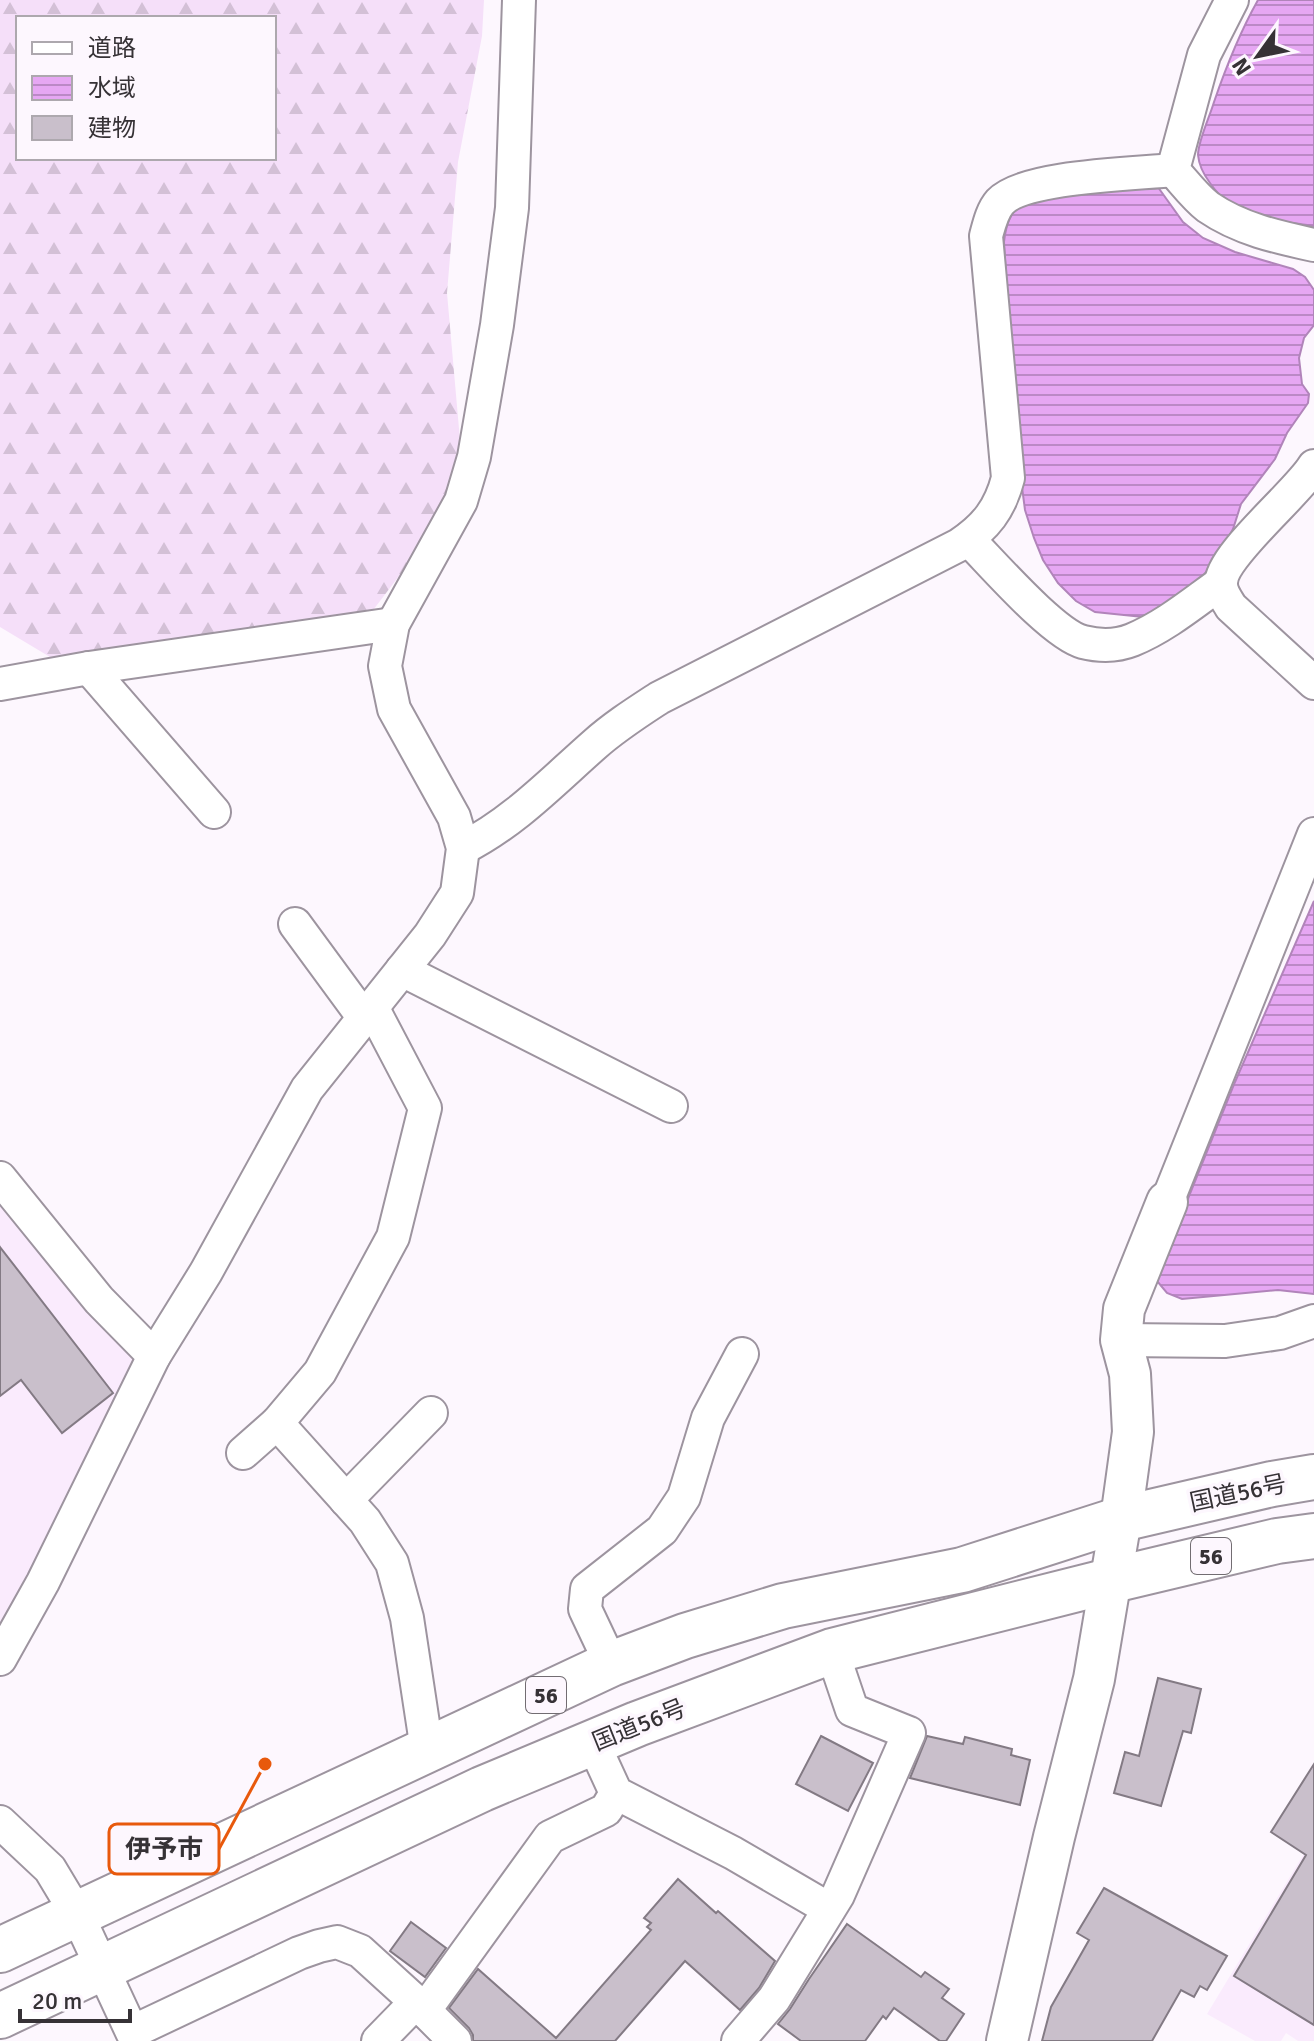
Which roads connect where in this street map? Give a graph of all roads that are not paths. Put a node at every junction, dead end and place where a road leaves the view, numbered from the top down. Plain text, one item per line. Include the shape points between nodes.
1 (519, 0) edge
2 (1232, 0) edge
3 (1173, 170) junction
4 (1310, 249) edge
5 (1314, 466) edge
6 (968, 539) junction
7 (1221, 583) junction
8 (393, 624) junction
9 (89, 668) junction
10 (1314, 683) edge
11 (0, 684) edge
12 (214, 812) dead end
13 (1314, 834) edge
14 (463, 848) junction
15 (295, 924) dead end
16 (402, 970) junction
17 (368, 1012) junction
18 (671, 1106) dead end
19 (0, 1178) edge
20 (1167, 1202) joint
21 (1314, 1321) edge
22 (1121, 1340) junction
23 (742, 1354) dead end
24 (154, 1356) junction
25 (431, 1413) dead end
26 (277, 1423) junction
27 (243, 1453) dead end
28 (1314, 1477) edge
29 (346, 1500) junction
30 (1121, 1519) junction
31 (1314, 1536) edge
32 (1109, 1581) junction
33 (832, 1651) junction
34 (0, 1659) edge
35 (611, 1664) junction
36 (593, 1743) junction
37 (427, 1750) junction
38 (616, 1793) junction
39 (0, 1822) edge
40 (829, 1909) junction
41 (77, 1914) junction
42 (0, 1950) edge
43 (102, 1968) junction
44 (420, 2006) junction
45 (0, 2016) edge
46 (378, 2041) edge
47 (455, 2041) edge
48 (738, 2041) edge
49 (1007, 2041) edge

1 - 8 street via 512,208 474,457 461,501
2 - 3 street via 1204,55
3 - 4 street via 1206,206 1245,227
3 - 6 street via 1018,189 1000,202 990,219 986,236 1008,478 993,515
5 - 7 street via 1249,538
6 - 7 street via 1047,619 1080,642 1106,646 1130,641
6 - 14 street via 659,698 597,742 523,809
7 - 10 street via 1231,607
8 - 9 street
8 - 14 street via 385,666 394,709 454,817
9 - 11 street
9 - 12 street
13 - 20 street
14 - 16 street via 457,893
15 - 17 street
16 - 17 street
16 - 18 street
17 - 24 street via 307,1089
17 - 26 street via 425,1108 393,1237 320,1372
19 - 24 street via 99,1300
20 - 22 street via 1124,1309
21 - 22 street via 1280,1333 1225,1341
22 - 30 street via 1130,1374 1133,1432
23 - 35 street via 708,1418 684,1497 662,1530 587,1589 585,1609
24 - 34 street
25 - 29 street
26 - 27 street
26 - 29 street
28 - 30 highway, 国道56号 / 56
29 - 37 street via 392,1563 407,1618
30 - 32 street
30 - 35 highway, 国道56号 / 56 via 962,1570 783,1606
31 - 32 highway, 国道56号 / 56
32 - 33 highway, 国道56号 / 56
32 - 49 street via 1094,1679
33 - 36 highway, 国道56号 / 56
33 - 40 street via 852,1710 909,1733
35 - 37 highway, 国道56号 / 56
36 - 38 street
36 - 43 highway, 国道56号 / 56 via 482,1789
37 - 41 highway, 国道56号 / 56
38 - 40 street
38 - 44 street via 606,1810 550,1837
39 - 41 street via 50,1869
40 - 48 street via 774,1999
41 - 42 highway, 国道56号 / 56
41 - 43 street
43 - 44 street via 132,2032 299,1953 337,1942 360,1951
43 - 45 highway, 国道56号 / 56
44 - 46 street
44 - 47 street

